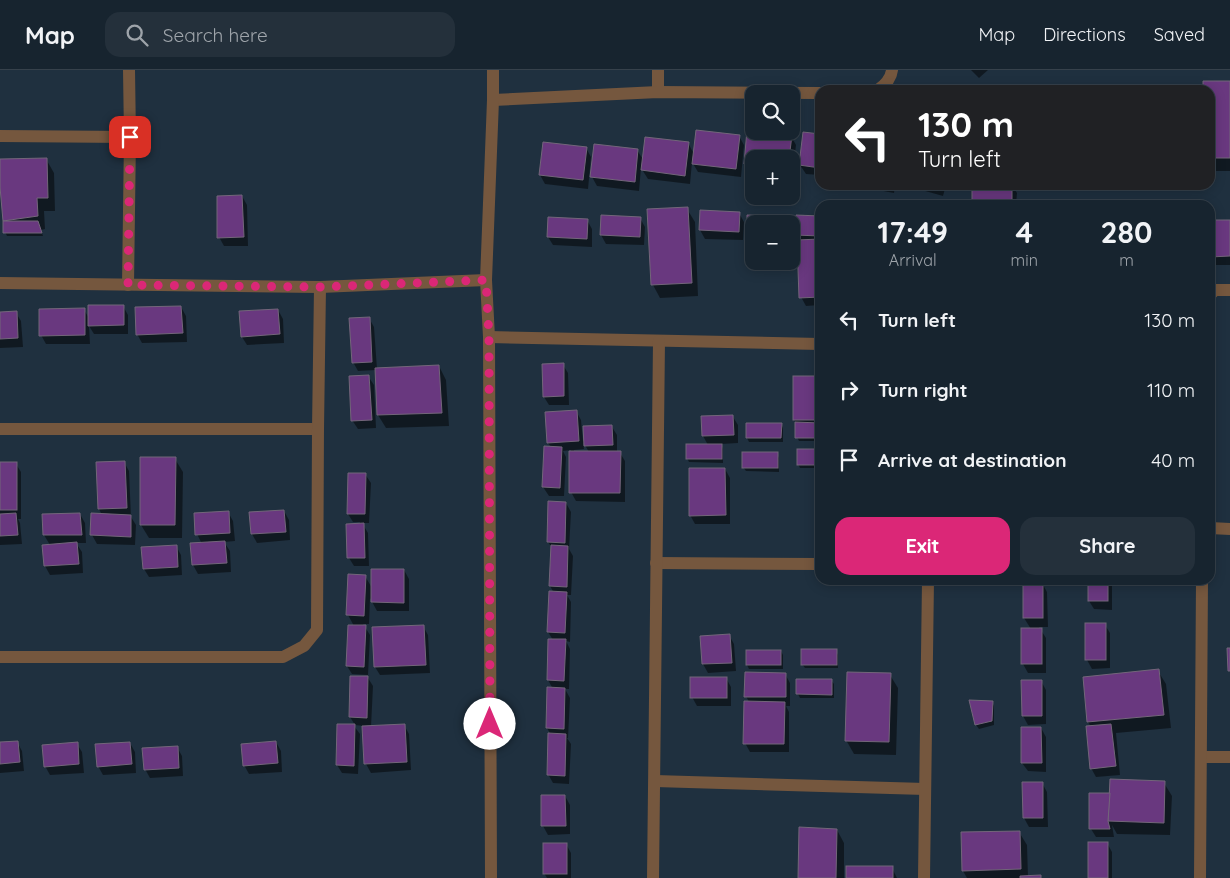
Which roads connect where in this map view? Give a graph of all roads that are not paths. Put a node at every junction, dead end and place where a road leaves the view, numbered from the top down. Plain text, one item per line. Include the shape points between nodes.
1 (129, 70) edge
2 (493, 70) edge
3 (658, 70) edge
4 (892, 70) edge
5 (885, 85) edge
6 (658, 92) junction
7 (815, 93) edge
8 (493, 100) junction
9 (0, 136) edge
10 (130, 137) junction
11 (486, 280) junction
12 (0, 283) edge
13 (128, 285) junction
14 (320, 287) junction
15 (1215, 290) edge
16 (1230, 290) edge
17 (489, 337) junction
18 (658, 341) junction
19 (815, 344) edge
20 (0, 429) edge
21 (318, 429) junction
22 (1215, 528) edge
23 (1230, 529) edge
24 (656, 563) junction
25 (815, 564) edge
26 (928, 585) edge
27 (1202, 585) edge
28 (0, 657) edge
29 (1201, 757) junction
30 (1230, 757) edge
31 (655, 781) junction
32 (925, 789) junction
33 (491, 878) edge
34 (654, 878) edge
35 (924, 878) edge
36 (1200, 878) edge

1 - 10 street
2 - 8 street
3 - 6 street
4 - 5 street
6 - 7 street
6 - 8 street
8 - 11 street
9 - 10 street
10 - 13 street
11 - 14 street
11 - 17 street
12 - 13 street
13 - 14 street
14 - 21 street
15 - 16 street
17 - 18 street
17 - 33 street
18 - 19 street
18 - 24 street
20 - 21 street
21 - 28 street via 317,630 304,646 283,657
22 - 23 street
24 - 25 street
24 - 31 street
26 - 32 street
27 - 29 street
29 - 30 street
29 - 36 street
31 - 32 street
31 - 34 street
32 - 35 street

